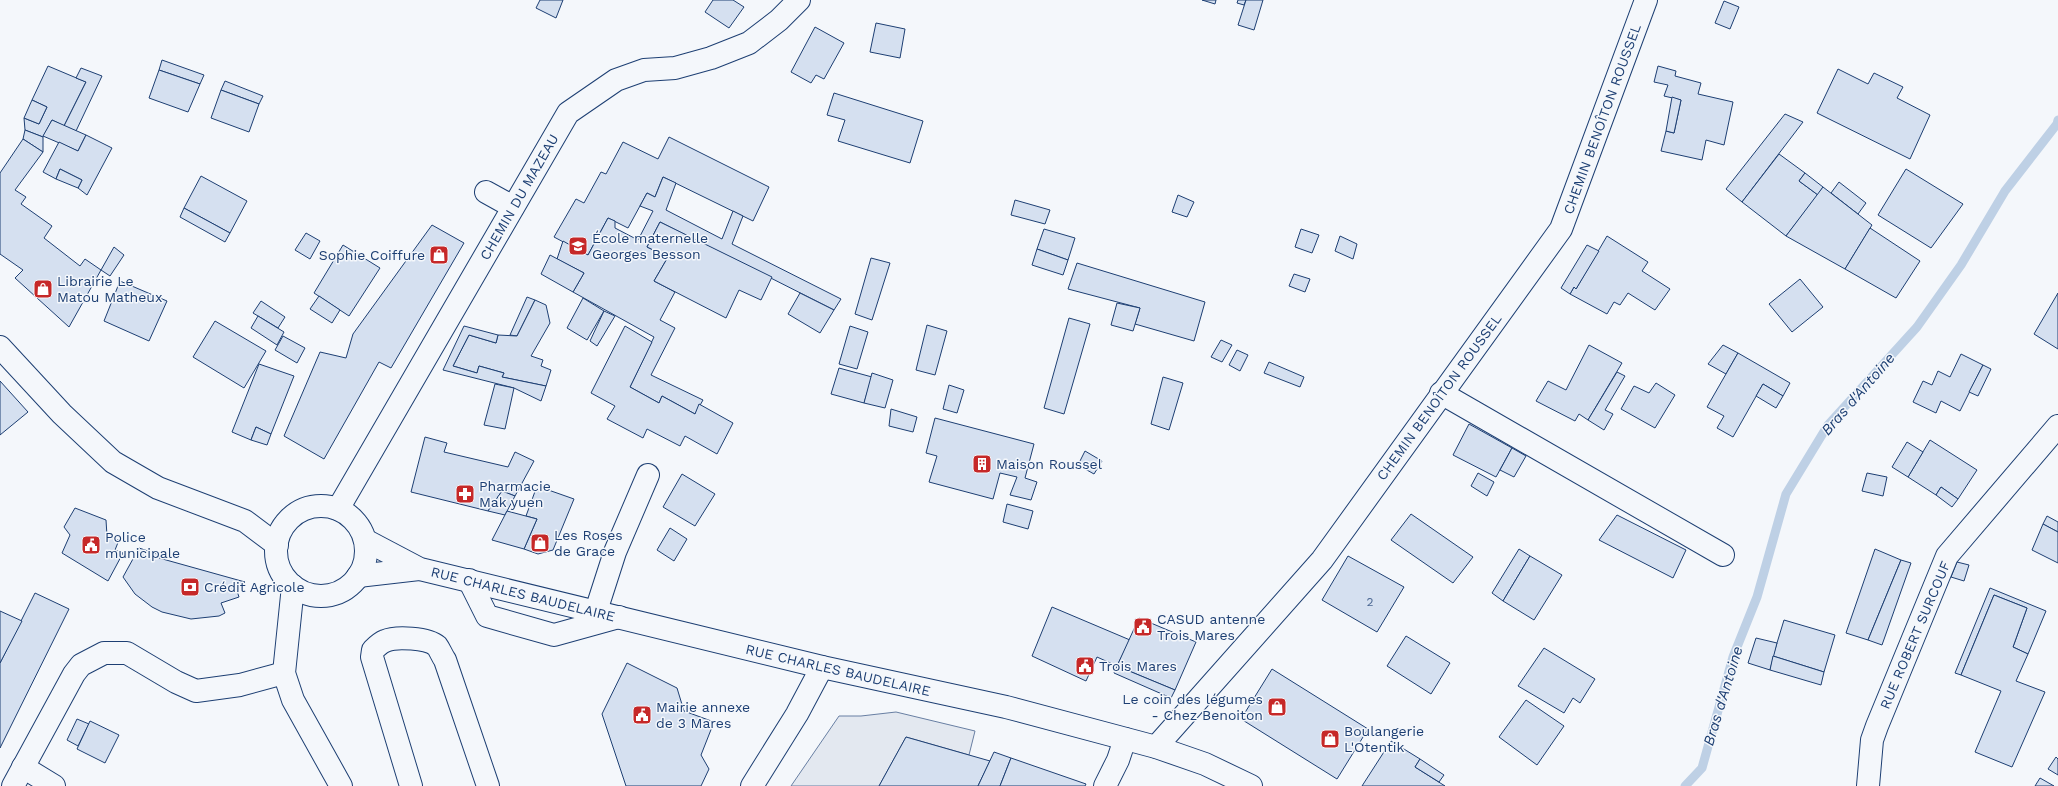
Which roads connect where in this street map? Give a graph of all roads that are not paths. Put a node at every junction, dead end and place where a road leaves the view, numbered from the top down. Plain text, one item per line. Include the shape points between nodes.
1 (798, 0) edge
2 (1646, 0) edge
3 (486, 192) dead end
4 (513, 207) junction
5 (0, 347) edge
6 (1441, 393) junction
7 (2058, 426) edge
8 (648, 475) dead end
9 (338, 509) junction
10 (245, 521) junction
11 (287, 523) junction
12 (365, 540) junction
13 (277, 544) junction
14 (1723, 555) dead end
15 (420, 569) junction
16 (358, 576) junction
17 (469, 580) junction
18 (293, 586) junction
19 (319, 596) junction
20 (596, 611) junction
21 (619, 617) junction
22 (290, 628) junction
23 (822, 667) junction
24 (284, 673) junction
25 (1125, 739) junction
26 (1156, 747) junction
27 (18, 777) edge
28 (54, 786) edge
29 (341, 786) edge
30 (411, 786) edge
31 (488, 786) edge
32 (752, 786) edge
33 (1105, 786) edge
34 (1251, 786) edge
35 (1868, 786) edge

1 - 4 street, CHEMIN DU MAZEAU via 779,20 749,43 711,58 682,66 644,70 616,80 568,113
2 - 6 street, CHEMIN BENOÎTON ROUSSEL via 1561,229
3 - 4 street
4 - 9 street, CHEMIN DU MAZEAU
5 - 10 street via 62,414 113,462 158,488
6 - 14 street
6 - 26 street, CHEMIN BENOÎTON ROUSSEL via 1322,560
7 - 35 street, RUE ROBERT SURCOUF via 1947,556 1872,740
8 - 20 street via 615,552
9 - 11 street via 324,506 309,508 297,513
9 - 12 street via 350,516
10 - 11 street
10 - 13 street
11 - 13 street via 280,533
12 - 15 street, RUE CHARLES BAUDELAIRE
12 - 16 street via 364,565
13 - 18 street via 277,560 283,574
15 - 16 street, RUE CHARLES BAUDELAIRE
15 - 17 street, RUE CHARLES BAUDELAIRE
16 - 19 street via 348,587 334,594
17 - 20 street, RUE CHARLES BAUDELAIRE
17 - 21 street via 487,616 554,635
18 - 19 street via 305,593
18 - 22 street
19 - 22 street
20 - 21 street, RUE CHARLES BAUDELAIRE
21 - 23 street, RUE CHARLES BAUDELAIRE
22 - 24 street via 285,649
23 - 25 street, RUE CHARLES BAUDELAIRE via 1006,707
23 - 32 street via 797,714
24 - 27 street via 240,685 196,691 127,653 104,653 81,665 74,674
24 - 29 street via 293,700
25 - 26 street, RUE CHARLES BAUDELAIRE
25 - 33 street
26 - 34 street, RUE CHARLES BAUDELAIRE via 1206,764
27 - 28 street
30 - 31 street via 372,657 373,650 378,645 395,639 427,640 437,647 445,660

